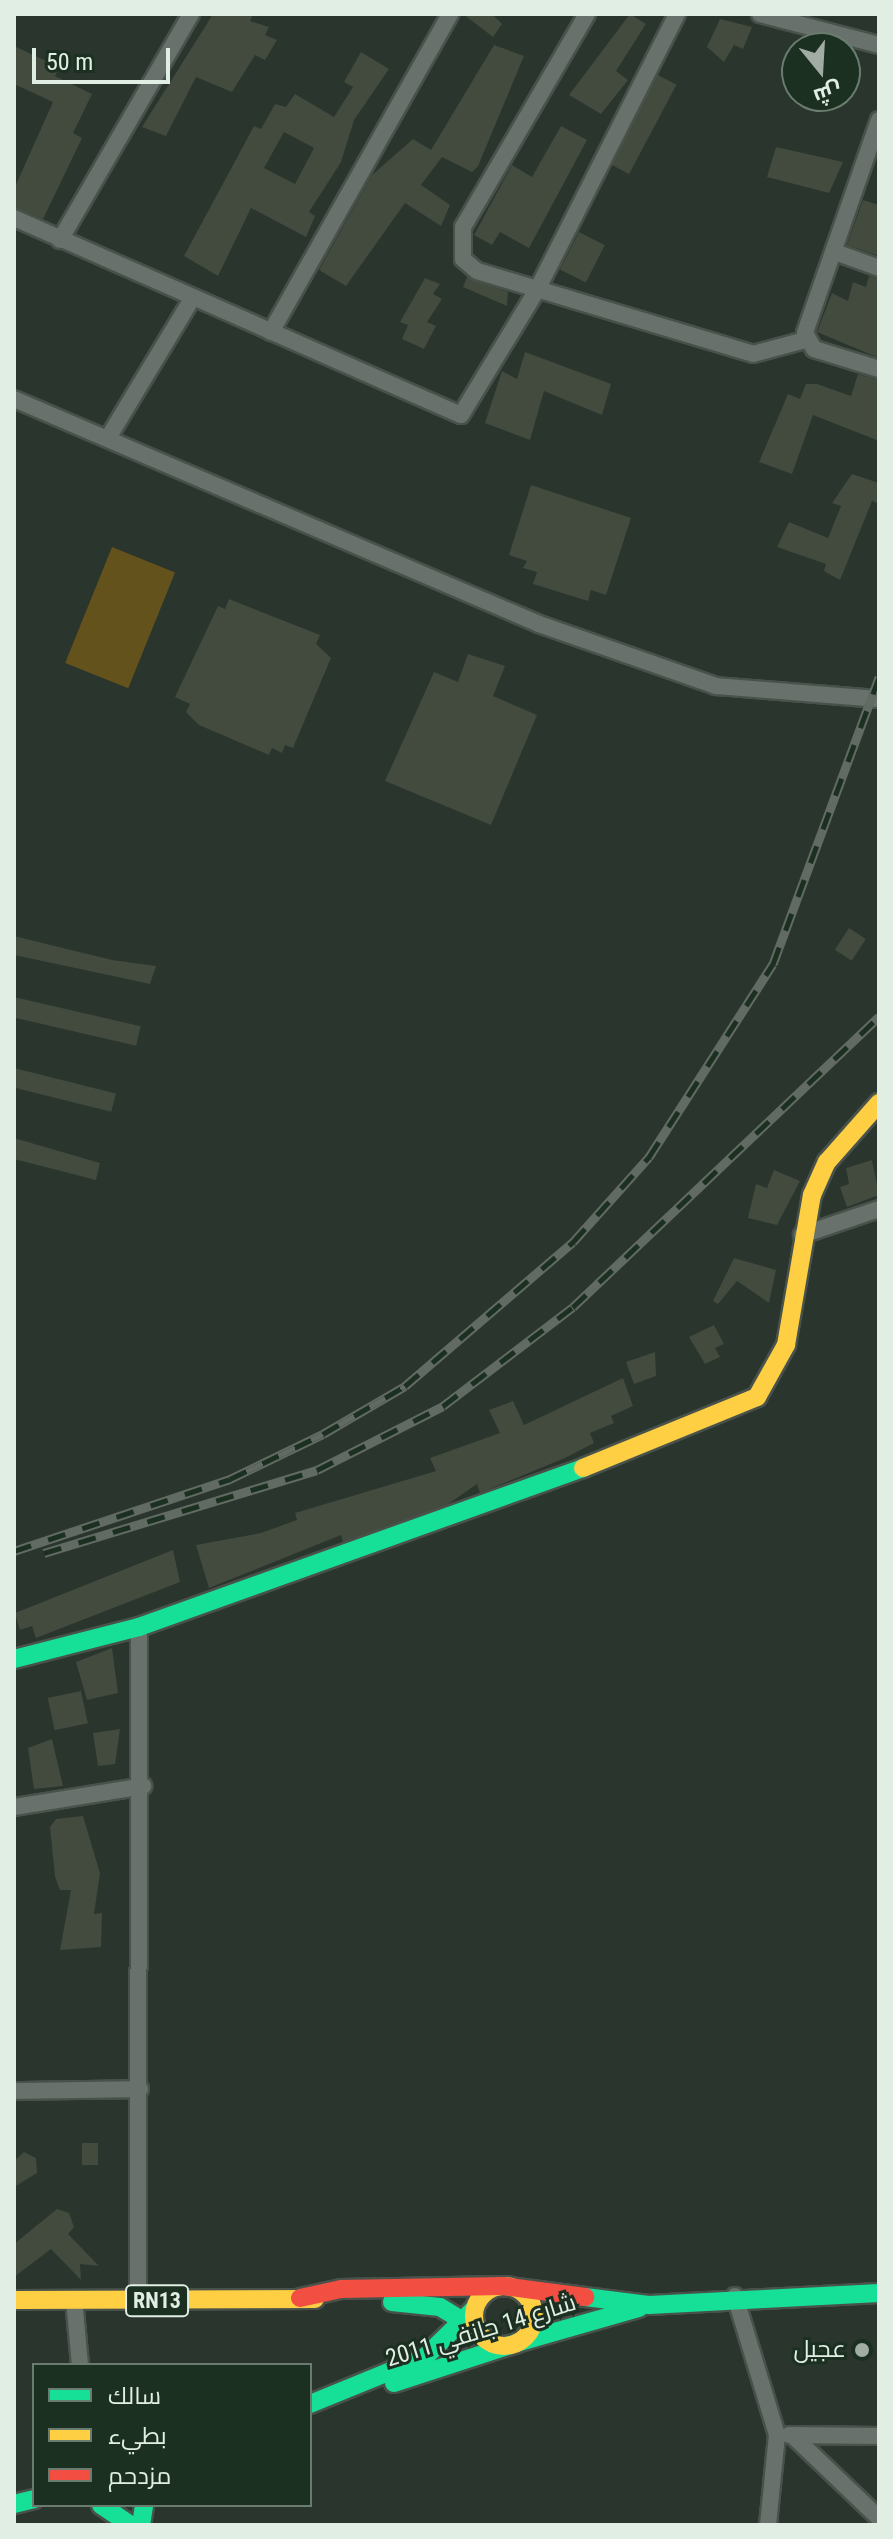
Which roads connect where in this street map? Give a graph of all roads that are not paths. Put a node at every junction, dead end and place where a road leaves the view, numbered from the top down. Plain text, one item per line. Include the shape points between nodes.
1 (191, 14) edge
2 (450, 14) edge
3 (587, 14) edge
4 (677, 14) edge
5 (760, 14) edge
6 (879, 45) edge
7 (879, 120) edge
8 (14, 218) edge
9 (60, 240) junction
10 (835, 252) junction
11 (879, 268) edge
12 (537, 290) junction
13 (190, 302) junction
14 (271, 332) junction
15 (805, 340) junction
16 (879, 369) edge
17 (14, 399) edge
18 (108, 438) junction
19 (879, 699) edge
20 (879, 1103) edge
21 (879, 1209) edge
22 (802, 1235) junction
23 (139, 1627) junction
24 (14, 1659) edge
25 (143, 1786) junction
26 (14, 1807) edge
27 (140, 2089) junction
28 (14, 2091) edge
29 (503, 2286) junction
30 (879, 2293) edge
31 (735, 2296) junction
32 (300, 2298) junction
33 (74, 2299) junction
34 (14, 2300) edge
35 (138, 2301) junction
36 (649, 2305) junction
37 (472, 2320) junction
38 (510, 2345) junction
39 (80, 2363) edge
40 (318, 2401) edge
41 (784, 2435) junction
42 (879, 2436) edge
43 (104, 2507) edge
44 (879, 2518) edge
45 (131, 2525) edge
46 (768, 2525) edge

1 - 9 street
2 - 14 street
3 - 12 street via 458,240 463,259 477,271
4 - 12 street
5 - 6 street
7 - 10 street
8 - 9 street
9 - 13 street
10 - 11 street
10 - 15 street
12 - 14 street via 461,415
12 - 15 street via 753,354
13 - 14 street
13 - 18 street
15 - 16 street
17 - 18 street
18 - 19 street via 539,624 716,686
20 - 22 main road via 827,1162
21 - 22 street
22 - 23 main road via 786,1345 757,1397 569,1478
23 - 24 main road
23 - 25 street
25 - 26 street
25 - 27 street
27 - 28 street
27 - 35 street
29 - 32 main road, RN13 via 341,2289
29 - 36 main road, RN13
29 - 37 main road via 485,2292
29 - 38 main road via 522,2292 533,2307 532,2327
30 - 31 main road, RN13
31 - 36 main road, RN13
31 - 41 street
32 - 35 main road, RN13
32 - 37 main road via 414,2303
33 - 34 main road, RN13
33 - 35 main road, RN13
33 - 39 street
36 - 38 main road, شارع 14 جانفي 2011
37 - 38 main road via 491,2343
37 - 40 main road, شارع 14 جانفي 2011 via 425,2357
38 - 40 main road, شارع 14 جانفي 2011
41 - 42 street
41 - 44 street
41 - 46 street
43 - 45 main road

